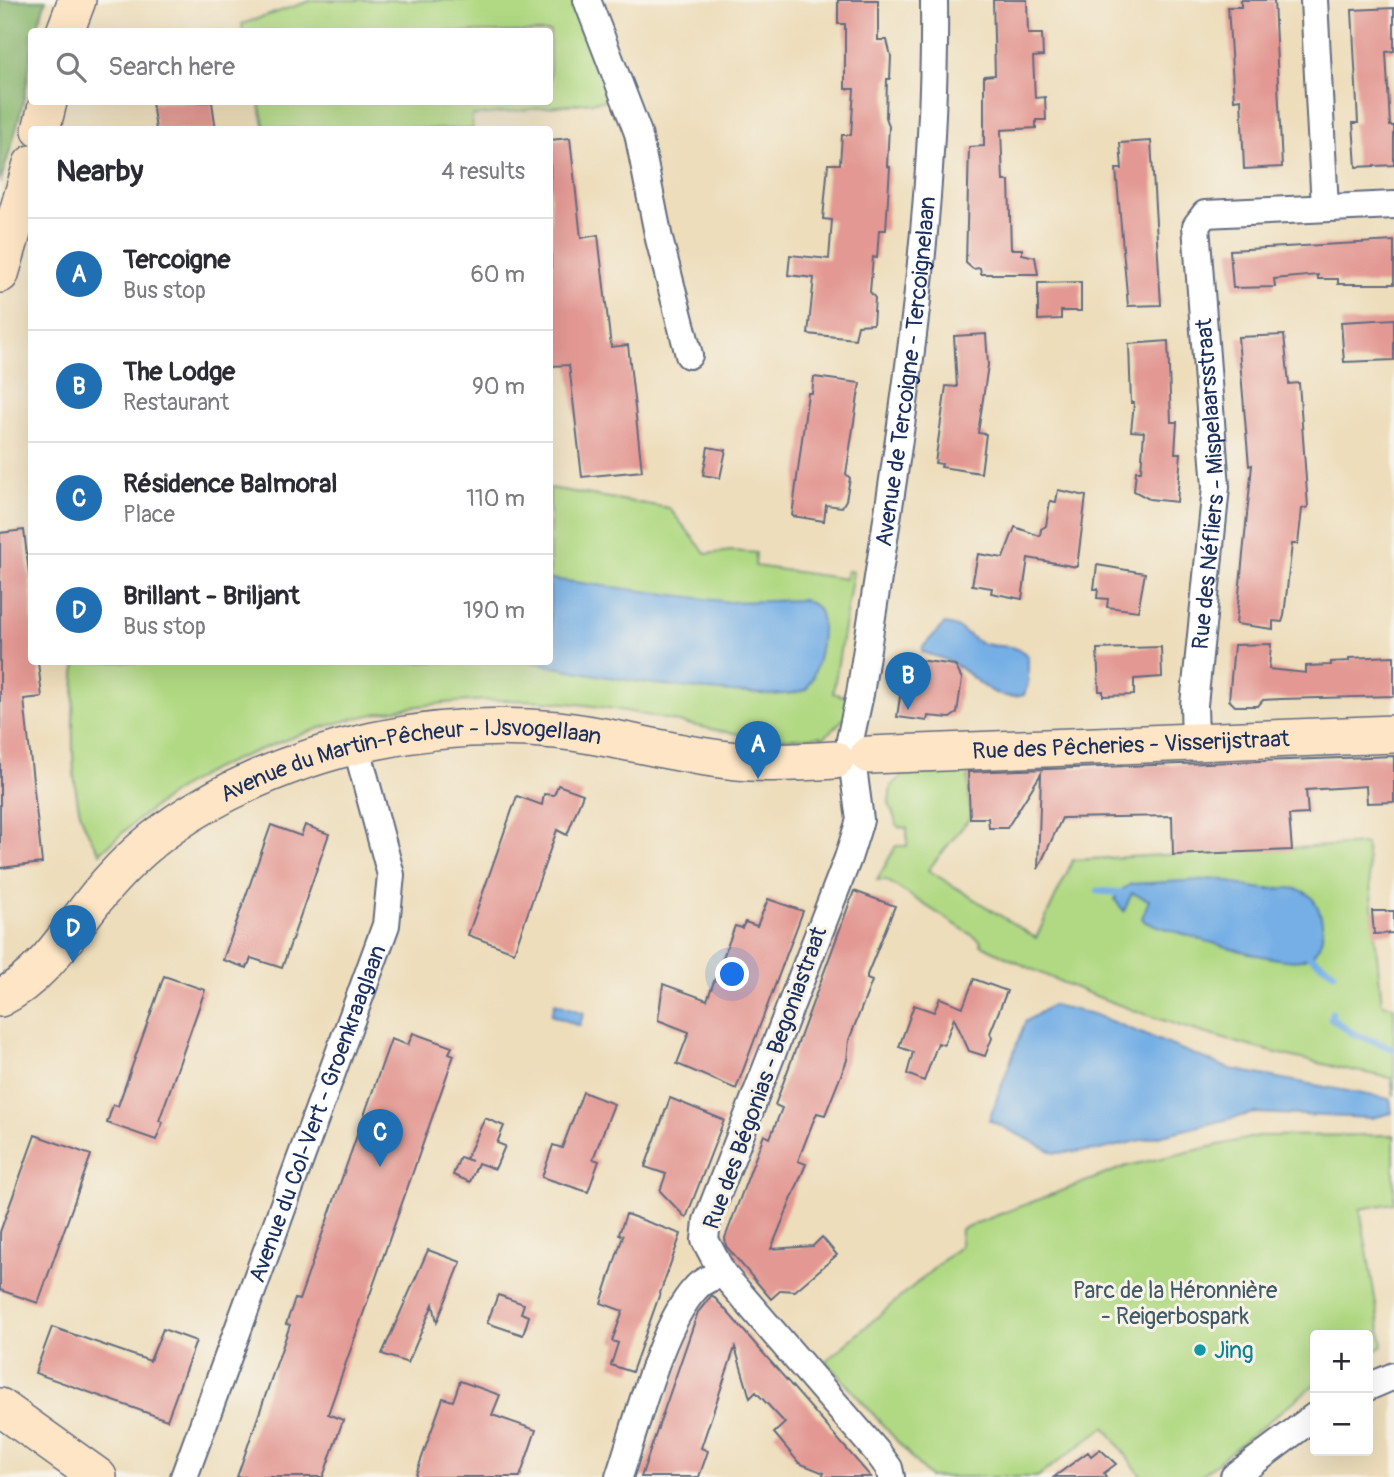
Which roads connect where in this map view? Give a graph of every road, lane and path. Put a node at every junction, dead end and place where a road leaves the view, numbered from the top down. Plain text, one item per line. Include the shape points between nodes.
1 (77, 0) edge
2 (587, 0) edge
3 (934, 0) edge
4 (1314, 0) edge
5 (66, 28) edge
6 (47, 105) edge
7 (42, 126) edge
8 (28, 178) edge
9 (1394, 205) edge
10 (1325, 208) junction
11 (0, 274) edge
12 (689, 355) dead end
13 (1394, 734) edge
14 (1195, 742) junction
15 (356, 745) junction
16 (852, 758) junction
17 (53, 956) junction
18 (0, 998) edge
19 (0, 1024) edge
20 (723, 1274) junction
21 (1394, 1376) edge
22 (1373, 1385) edge
23 (0, 1407) edge
24 (1310, 1420) edge
25 (0, 1430) edge
26 (85, 1468) edge
27 (184, 1477) edge
28 (619, 1477) edge
29 (891, 1477) edge
30 (1234, 1477) edge

1 - 5 street
2 - 12 street via 638,133
3 - 16 street, Avenue de Tercoigne - Tercoignelaan via 926,232
4 - 10 street
6 - 7 street
8 - 11 street
9 - 10 street
10 - 14 street, Rue des Néfliers - Mispelaarsstraat via 1205,214 1196,226 1216,487 1194,705
13 - 14 street, Rue des Pêcheries - Visserijstraat
14 - 16 street, Rue des Pêcheries - Visserijstraat
15 - 16 street, Avenue du Martin-Pêcheur - IJsvogellaan via 442,731 532,729 629,740 750,762
15 - 17 street, Avenue du Martin-Pêcheur - IJsvogellaan via 238,786 168,828 110,880
15 - 27 street, Avenue du Col-Vert - Groenkraaglaan via 391,875 386,925
16 - 20 street, Rue des Bégonias - Begoniastraat via 860,820 707,1221 705,1240
17 - 18 street, Avenue du Martin-Pêcheur - IJsvogellaan via 17,989
17 - 19 street, Avenue du Martin-Pêcheur - IJsvogellaan via 44,983 32,999
20 - 28 street via 693,1290 670,1326
20 - 29 street, Rue des Bégonias - Begoniastraat via 878,1453
21 - 22 street
23 - 26 street
24 - 30 street
25 - 26 street

